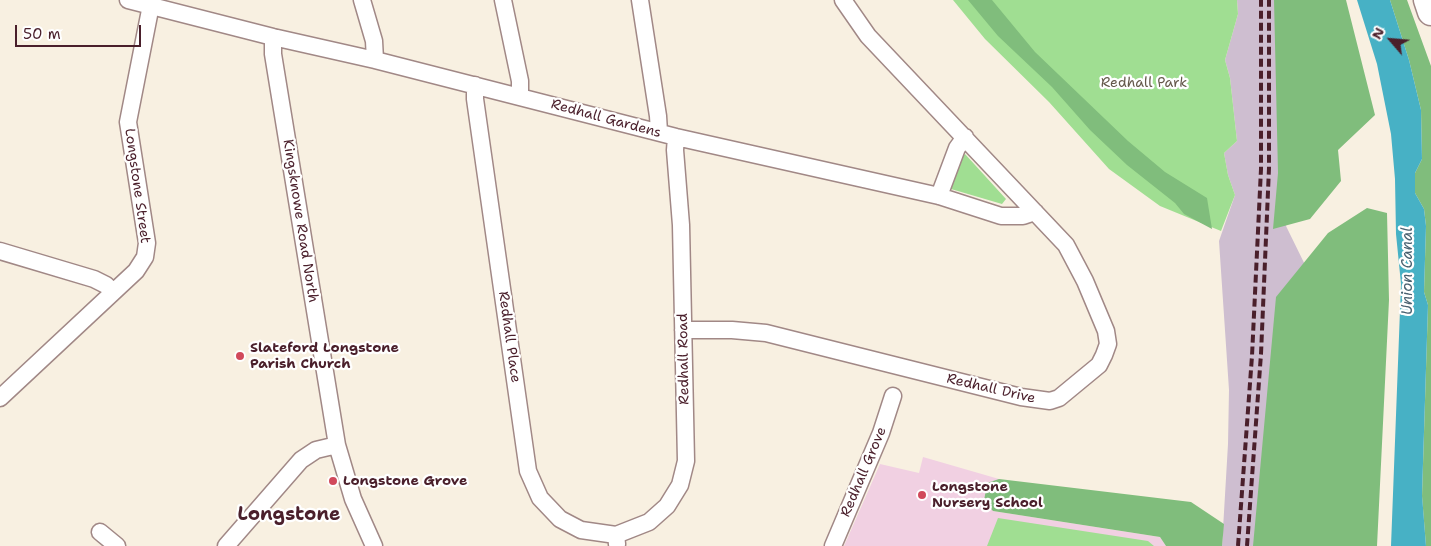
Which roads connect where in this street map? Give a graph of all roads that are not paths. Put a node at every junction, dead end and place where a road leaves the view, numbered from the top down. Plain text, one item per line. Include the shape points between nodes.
1 (128, 0) edge
2 (362, 0) edge
3 (503, 0) edge
4 (640, 0) edge
5 (842, 0) edge
6 (1427, 0) edge
7 (151, 5) junction
8 (1431, 12) edge
9 (272, 37) junction
10 (375, 60) junction
11 (475, 85) junction
12 (520, 96) junction
13 (658, 132) junction
14 (676, 137) junction
15 (964, 137) junction
16 (939, 196) junction
17 (1035, 212) junction
18 (0, 251) edge
19 (113, 292) junction
20 (683, 330) junction
21 (892, 396) dead end
22 (0, 398) edge
23 (337, 445) junction
24 (100, 532) dead end
25 (617, 541) edge
26 (116, 546) edge
27 (226, 546) edge
28 (374, 546) edge
29 (833, 546) edge

1 - 7 street
2 - 10 street via 374,41
3 - 12 street via 520,81
4 - 13 street
5 - 15 street, Redhall Drive via 868,36
6 - 8 main road
7 - 9 street
7 - 19 street, Longstone Street via 128,122 146,251 141,264
9 - 10 street, Redhall Gardens
9 - 23 street, Kingsknowe Road North
10 - 11 street, Redhall Gardens
11 - 12 street, Redhall Gardens
11 - 25 street, Redhall Place via 474,99 528,471 540,498 560,519 581,530
12 - 13 street, Redhall Gardens
13 - 14 street, Redhall Gardens
14 - 16 street, Redhall Gardens
14 - 20 street, Redhall Road
15 - 16 street
15 - 17 street, Redhall Drive
16 - 17 street, Redhall Gardens via 1001,216 1023,216
17 - 20 street, Redhall Drive via 1066,245 1085,281 1106,331 1108,344 1099,364 1059,398 1050,401 1021,397 898,373 766,333
18 - 19 street via 94,279
19 - 22 street, Longstone Street
20 - 25 street, Redhall Road via 684,473 674,496 658,514
21 - 29 street, Redhall Grove via 878,440
23 - 27 street via 316,450 300,460
23 - 28 street, Kingsknowe Road North via 353,499
24 - 26 street

